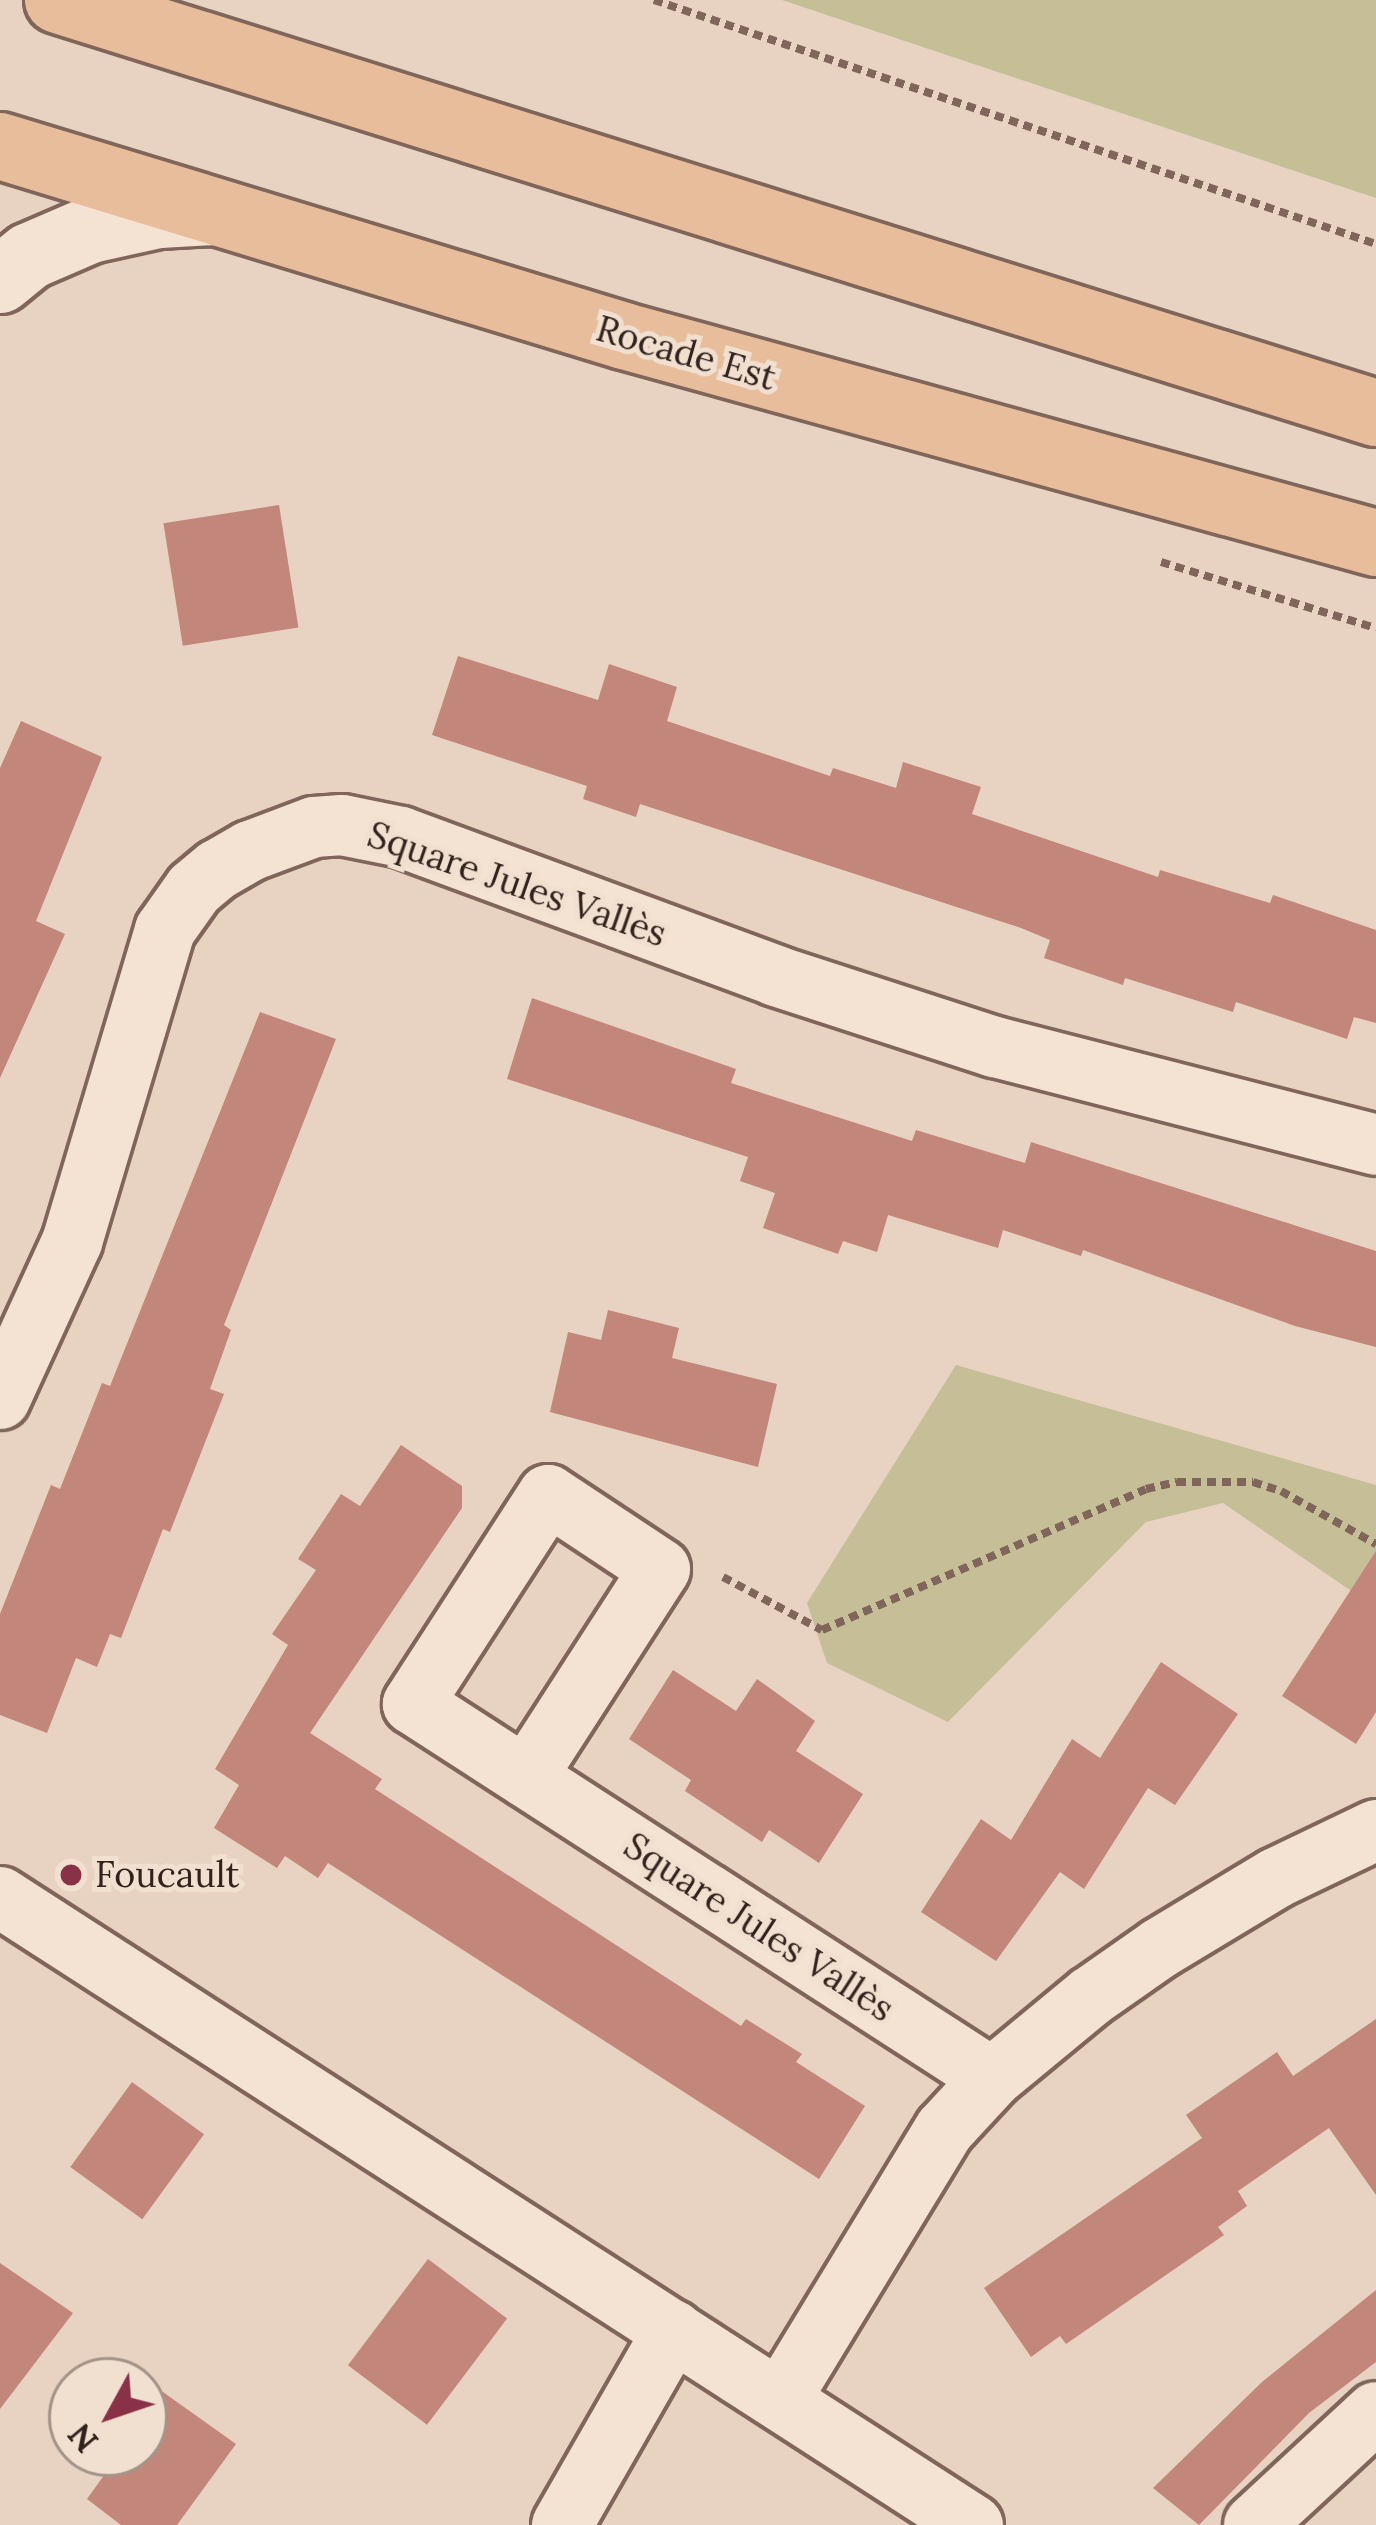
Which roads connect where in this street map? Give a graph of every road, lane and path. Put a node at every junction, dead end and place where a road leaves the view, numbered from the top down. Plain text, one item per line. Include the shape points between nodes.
1 (58, 0) edge
2 (654, 0) edge
3 (0, 146) edge
4 (214, 212) junction
5 (1376, 244) edge
6 (0, 280) edge
7 (1376, 412) edge
8 (1376, 543) edge
9 (1376, 1144) edge
10 (0, 1399) edge
11 (1376, 1544) edge
12 (661, 1569) junction
13 (526, 1777) junction
14 (1376, 1830) edge
15 (0, 1898) edge
16 (992, 2078) junction
17 (673, 2331) junction
18 (780, 2400) junction
19 (1376, 2412) edge
20 (562, 2525) edge
21 (974, 2525) edge
22 (1254, 2525) edge

1 - 7 main road
2 - 5 path
3 - 4 main road, Rocade Est
4 - 6 street via 90,230 30,256
4 - 8 main road, Rocade Est via 624,336
9 - 10 street, Square Jules Vallès via 995,1047 776,976 401,837 314,826 217,870 165,930 72,1242
11 - 12 path via 1280,1491 1216,1480 1146,1489 822,1630 701,1564
12 - 13 street
12 - 13 street, Square Jules Vallès via 548,1496 523,1533 413,1704
13 - 16 street, Square Jules Vallès
14 - 16 street via 1160,1948
15 - 17 street
16 - 18 street via 945,2128
17 - 18 street
17 - 20 street
18 - 21 street
19 - 22 street

